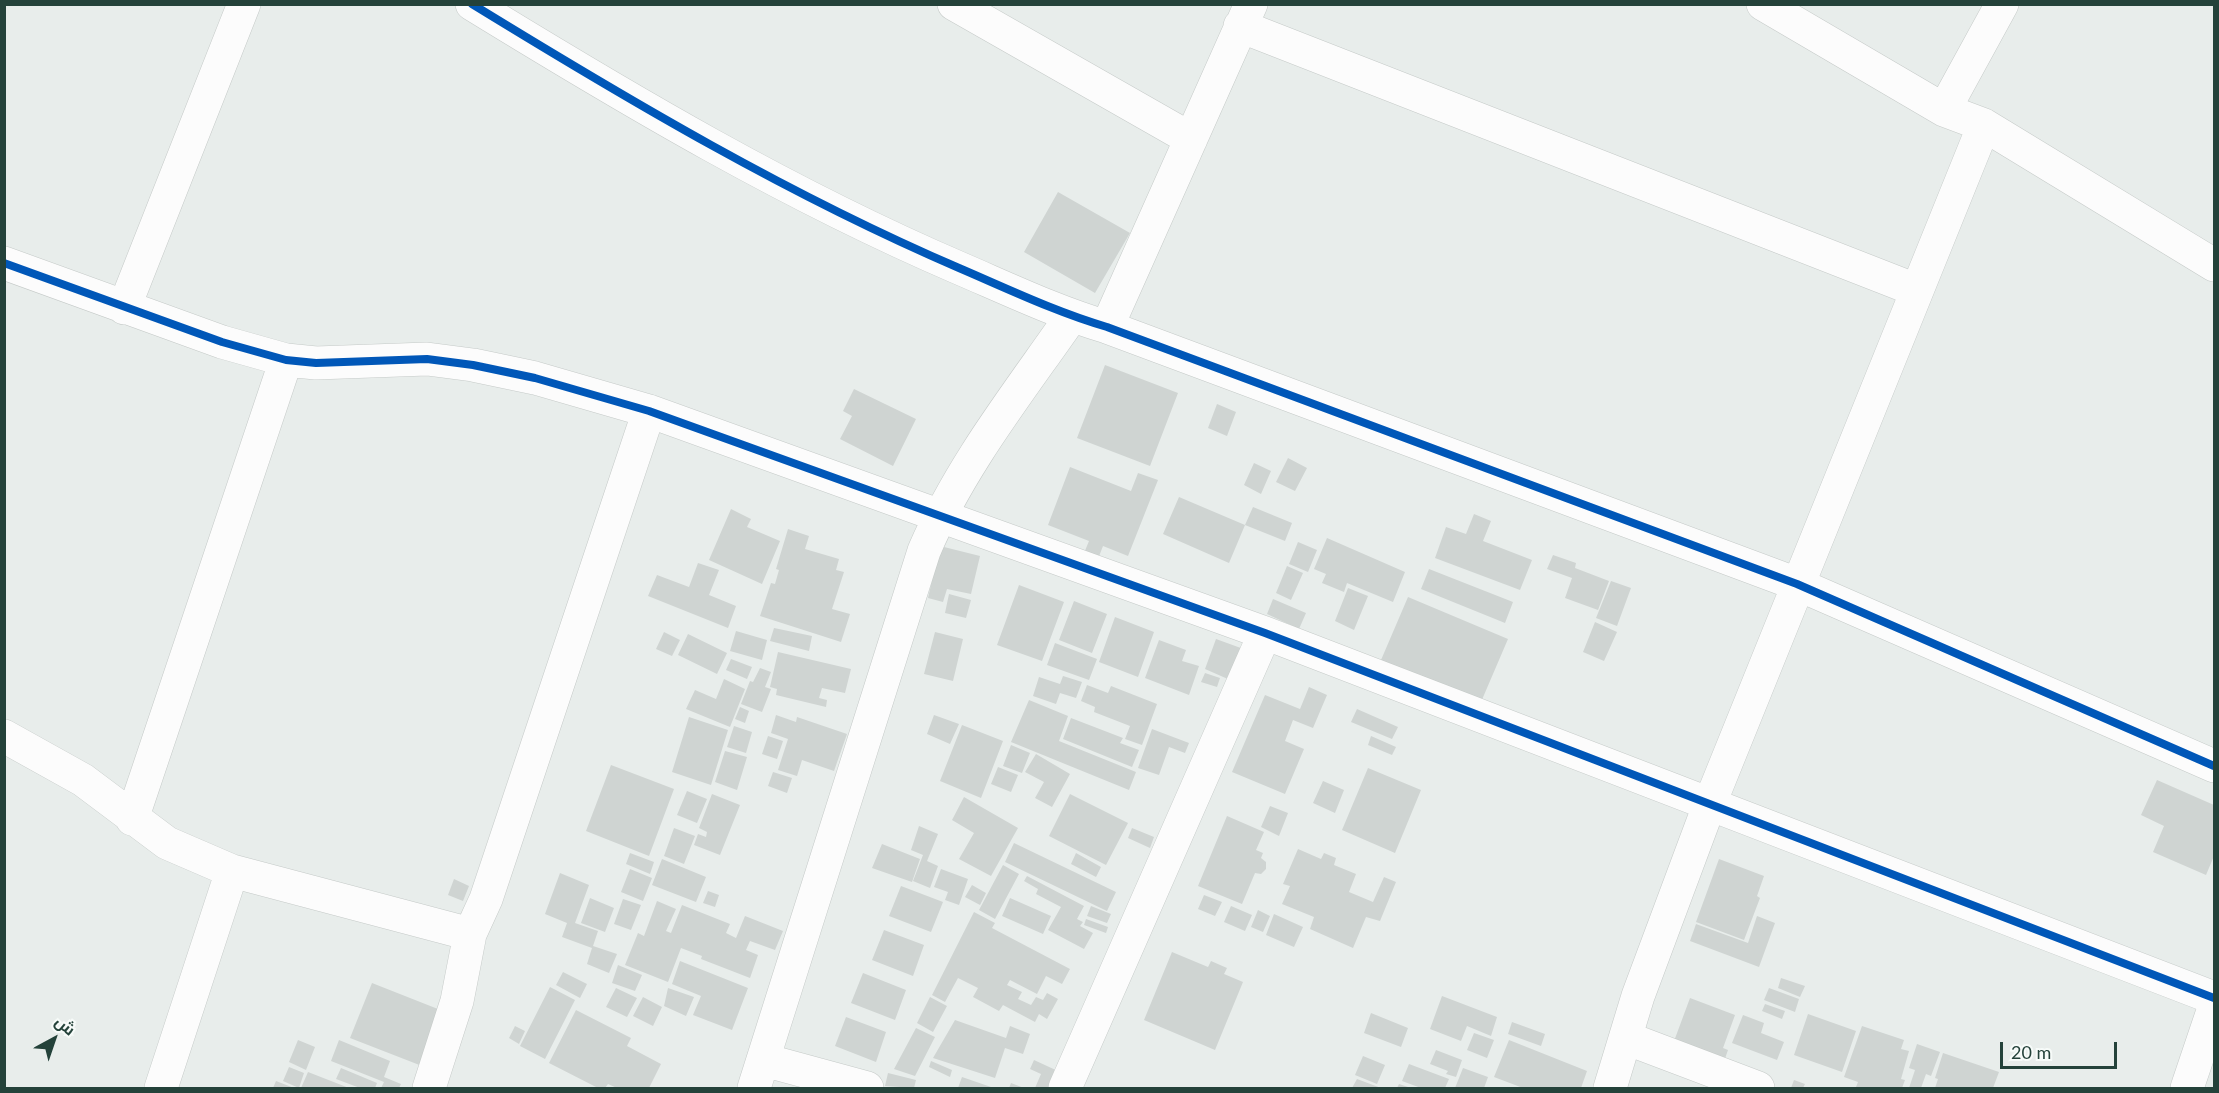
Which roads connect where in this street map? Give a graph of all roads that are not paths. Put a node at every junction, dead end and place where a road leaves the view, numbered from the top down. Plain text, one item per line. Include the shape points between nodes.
1 (244, 4) edge
2 (472, 4) edge
3 (954, 4) edge
4 (1763, 4) edge
5 (2002, 4) edge
6 (1246, 15) edge
7 (1944, 110) junction
8 (1984, 125) junction
9 (1191, 139) junction
10 (4, 263) edge
11 (2214, 265) edge
12 (1916, 290) junction
13 (124, 308) junction
14 (1071, 316) junction
15 (1107, 327) junction
16 (286, 360) junction
17 (649, 411) junction
18 (939, 515) junction
19 (1797, 585) junction
20 (1265, 633) junction
21 (4, 736) edge
22 (2214, 766) edge
23 (1710, 803) junction
24 (132, 819) junction
25 (232, 871) junction
26 (470, 934) junction
27 (2214, 998) edge
28 (2214, 1008) edge
29 (1626, 1038) junction
30 (759, 1074) edge
31 (161, 1089) edge
32 (429, 1089) edge
33 (867, 1089) edge
34 (1065, 1089) edge
35 (1610, 1089) edge
36 (1758, 1089) edge
37 (2187, 1089) edge

1 - 13 street
2 - 14 street via 723,153 838,213
3 - 9 street
4 - 7 street
5 - 7 street
6 - 9 street
6 - 12 street
7 - 8 street
8 - 11 street
8 - 12 street
9 - 15 street
10 - 13 street
12 - 19 street
13 - 16 street
14 - 15 street
14 - 18 street
15 - 19 street
16 - 17 street via 316,363 427,359 473,365 535,378
16 - 24 street
17 - 18 street
17 - 26 street via 486,899
18 - 20 street
18 - 30 street via 912,586
19 - 22 street
19 - 23 street
20 - 23 street
20 - 34 street
21 - 24 street via 83,780
23 - 27 street
23 - 29 street
24 - 25 street via 166,843
25 - 26 street
25 - 31 street
26 - 32 street via 457,1001
28 - 37 street
29 - 35 street
29 - 36 street
30 - 33 street

